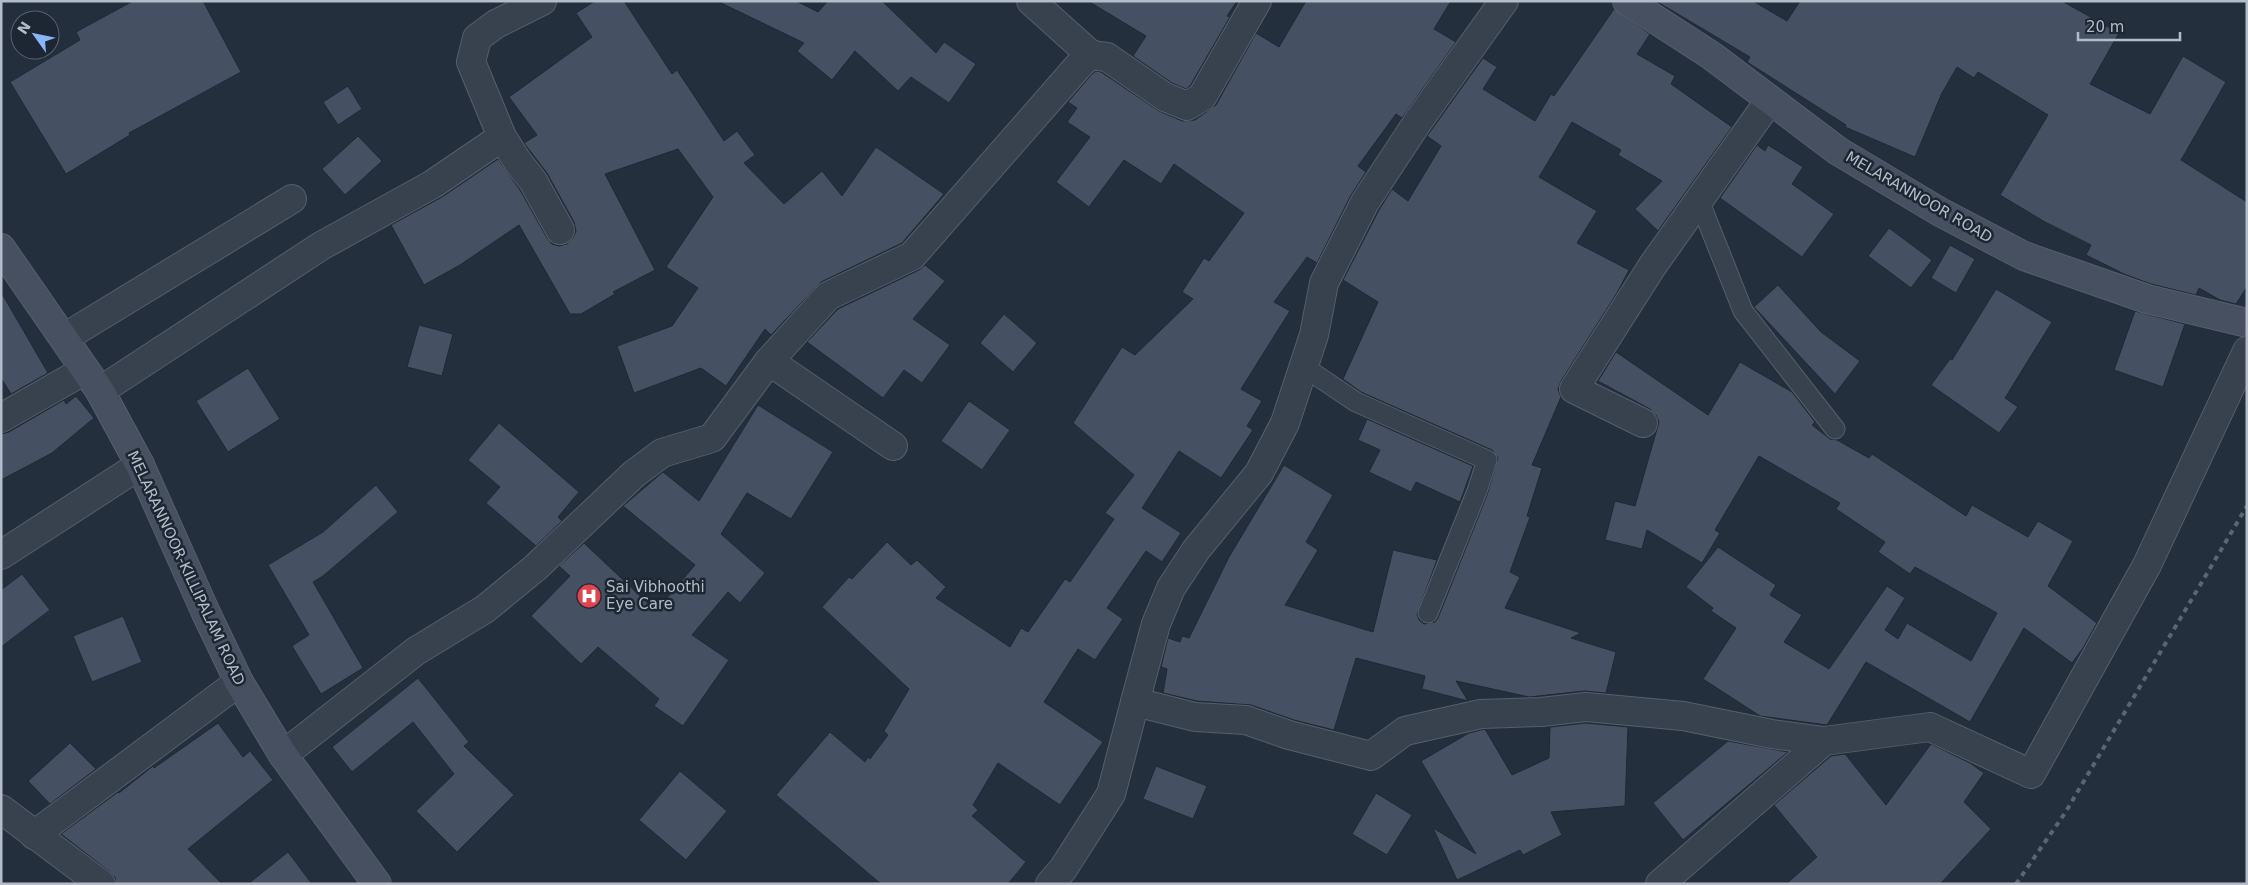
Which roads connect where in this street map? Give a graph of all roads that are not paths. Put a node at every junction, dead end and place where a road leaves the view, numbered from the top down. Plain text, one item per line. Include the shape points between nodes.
1 (542, 1) edge
2 (1031, 1) edge
3 (1257, 1) edge
4 (1504, 1) edge
5 (1626, 1) edge
6 (1091, 56) junction
7 (1770, 100) junction
8 (502, 137) junction
9 (292, 199) dead end
10 (1699, 200) junction
11 (560, 230) dead end
12 (1, 248) edge
13 (2247, 323) edge
14 (64, 338) junction
15 (2247, 351) edge
16 (769, 362) junction
17 (1304, 367) junction
18 (92, 380) junction
19 (1, 418) edge
20 (1643, 423) dead end
21 (1835, 430) dead end
22 (893, 446) dead end
23 (140, 465) junction
24 (1, 555) edge
25 (1428, 613) dead end
26 (239, 682) junction
27 (1135, 702) junction
28 (1824, 741) junction
29 (283, 755) junction
30 (1, 810) edge
31 (34, 835) junction
32 (94, 882) edge
33 (377, 884) edge
34 (1050, 884) edge
35 (1660, 884) edge

1 - 8 street via 496,24 477,38 470,62
2 - 6 street
3 - 6 street via 1202,97 1187,106 1165,97 1107,57
4 - 17 street via 1365,202 1324,283
5 - 7 street, MELARANNOOR ROAD via 1712,56
6 - 16 street via 1068,76 912,256 828,296
7 - 10 street
7 - 13 street, MELARANNOOR ROAD via 1838,151 1940,212 2024,256 2147,299
8 - 11 street via 533,181
8 - 18 street via 433,184
9 - 14 street
10 - 20 street via 1653,265 1574,389
10 - 21 lane via 1743,311
12 - 14 street, MELARANNOOR-KILLIPALAM ROAD
14 - 18 street, MELARANNOOR-KILLIPALAM ROAD
15 - 28 street via 2147,565 2032,774 1930,727
16 - 22 street
16 - 29 street via 712,438 662,453 634,474 535,568 485,609 416,651
17 - 25 lane via 1356,402 1487,460
17 - 27 street via 1285,423 1259,472 1196,550 1171,588 1156,624
18 - 19 street
18 - 23 street, MELARANNOOR-KILLIPALAM ROAD
23 - 24 street
23 - 26 street, MELARANNOOR-KILLIPALAM ROAD
26 - 29 street, MELARANNOOR-KILLIPALAM ROAD
26 - 31 street
27 - 28 street via 1195,717 1246,720 1371,756 1405,732 1472,716 1586,707 1683,716
27 - 34 street via 1111,794
28 - 35 street
29 - 33 street, MELARANNOOR-KILLIPALAM ROAD
30 - 31 street
31 - 32 street

